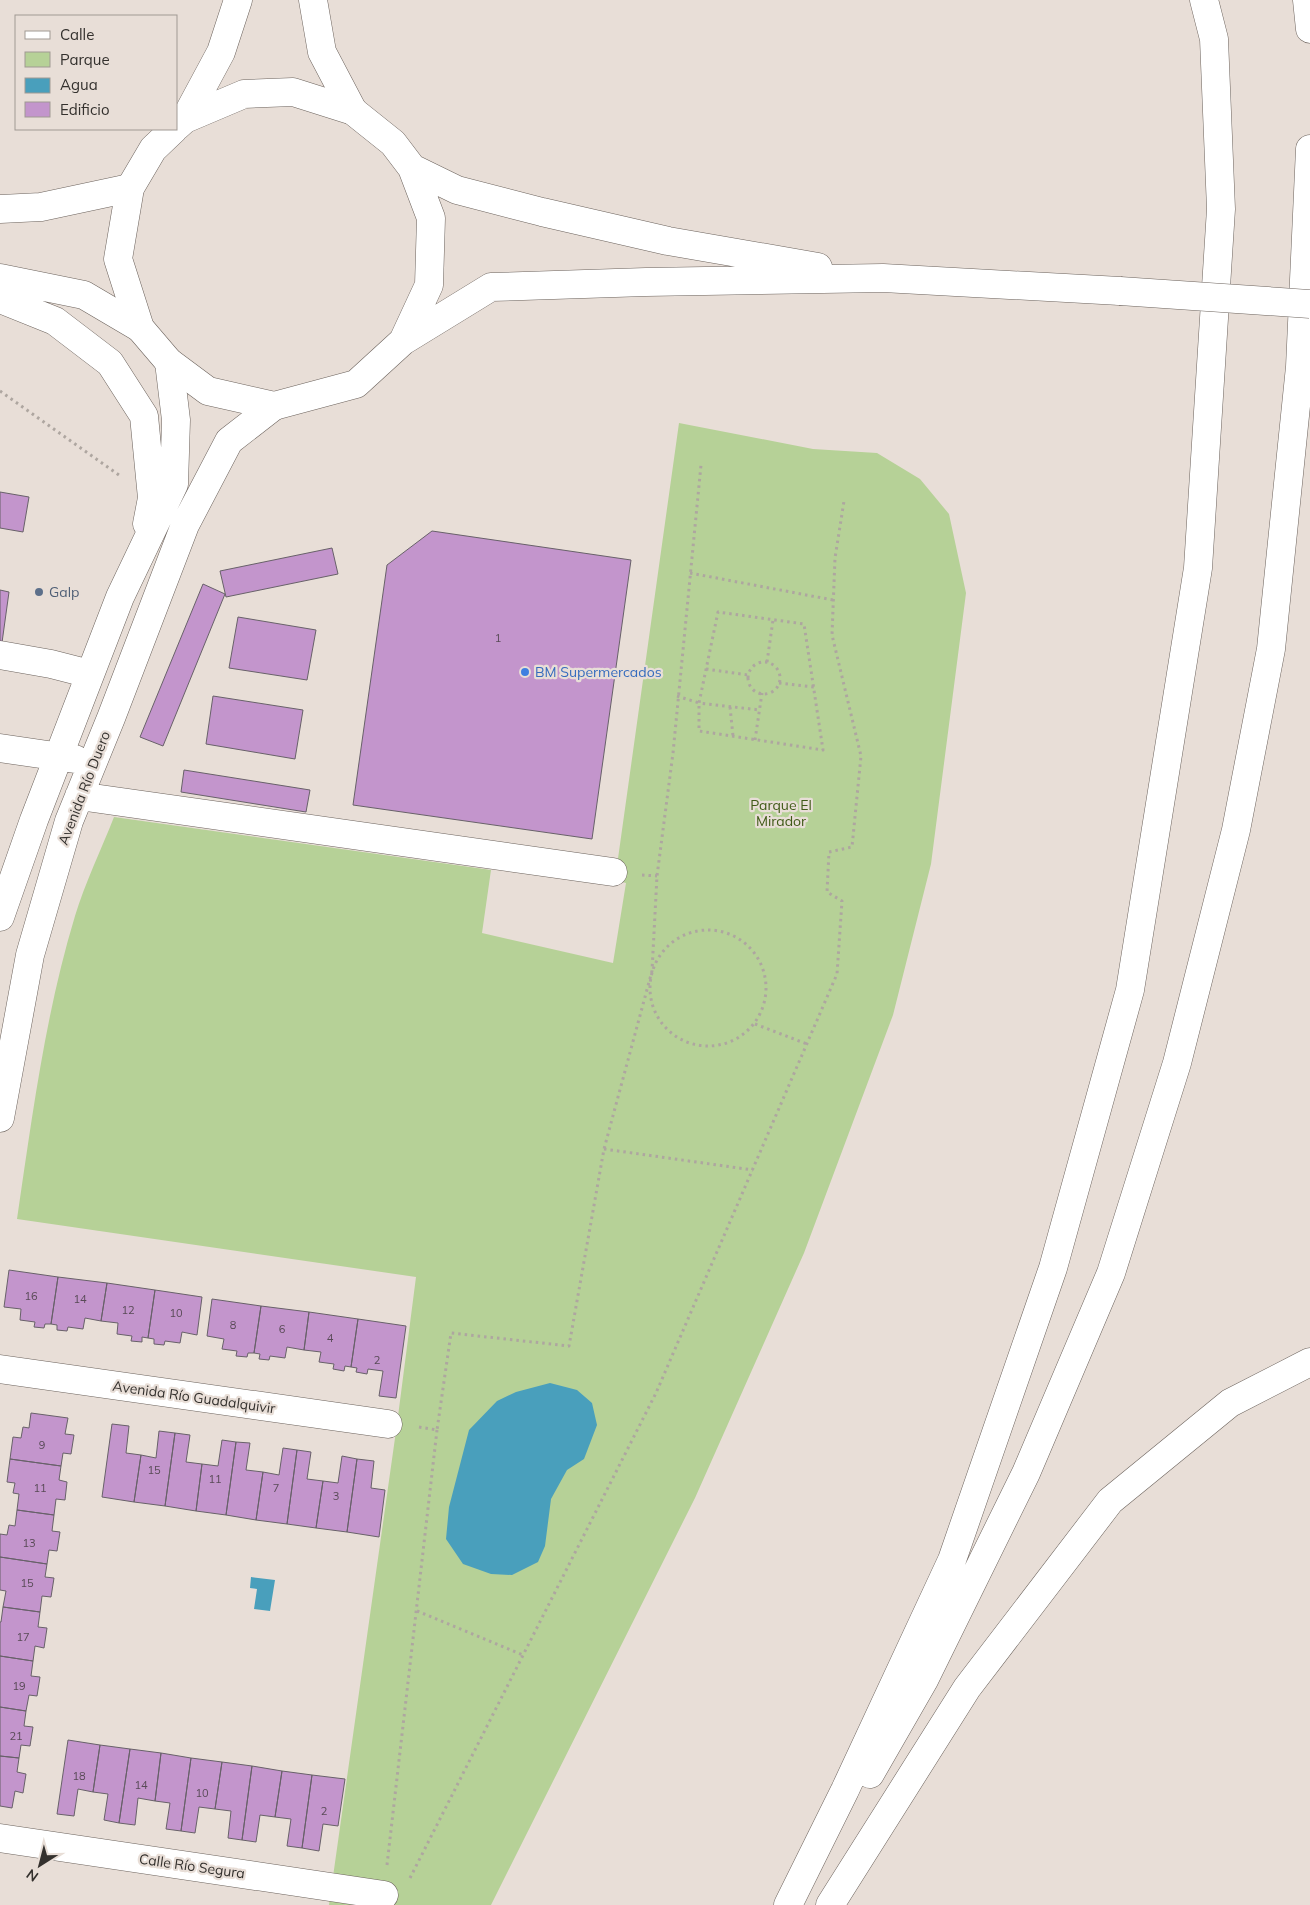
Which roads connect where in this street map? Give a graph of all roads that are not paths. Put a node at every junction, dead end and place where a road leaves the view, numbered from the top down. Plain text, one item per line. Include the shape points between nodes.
1 (238, 0) edge
2 (313, 0) edge
3 (1204, 0) edge
4 (1307, 0) edge
5 (1310, 29) edge
6 (353, 111) junction
7 (179, 125) edge
8 (174, 130) edge
9 (1310, 149) edge
10 (412, 168) junction
11 (130, 188) junction
12 (0, 209) edge
13 (0, 278) edge
14 (883, 278) junction
15 (0, 299) edge
16 (1310, 304) edge
17 (140, 328) junction
18 (403, 341) junction
19 (169, 362) junction
20 (274, 406) junction
21 (142, 548) junction
22 (0, 655) edge
23 (90, 674) junction
24 (0, 748) edge
25 (59, 756) junction
26 (93, 761) junction
27 (79, 796) junction
28 (612, 872) dead end
29 (0, 917) edge
30 (0, 1118) edge
31 (1310, 1362) edge
32 (0, 1369) edge
33 (388, 1424) road end
34 (0, 1838) edge
35 (384, 1894) road end
36 (788, 1905) edge
37 (795, 1905) edge
38 (830, 1905) edge

1 - 7 main road via 221,52
2 - 6 main road via 322,52
3 - 36 main road via 1214,39 1221,209 1198,558 1130,990 1053,1268 952,1560
4 - 5 main road
6 - 7 main road via 292,92 244,94
6 - 10 main road via 394,144
8 - 11 main road via 153,149
9 - 37 main road via 1300,367 1270,649 1236,830 1178,1063 1111,1273 1026,1473 924,1680
10 - 14 main road via 457,190 668,241
10 - 18 main road via 430,218 430,285
11 - 12 main road via 41,206
11 - 17 main road via 118,259
13 - 17 main road via 84,294
14 - 16 main road, bridge
14 - 18 main road via 491,287
15 - 21 main road via 55,320 110,362 144,416 152,498
17 - 19 main road
18 - 20 main road via 356,384
19 - 20 main road via 208,390
19 - 21 main road via 176,420 174,484
20 - 26 main road, Avenida Río Duero via 229,442 185,525
21 - 23 main road
22 - 23 main road
23 - 25 main road
24 - 25 main road
25 - 26 main road
25 - 29 main road
26 - 27 main road, Avenida Río Duero
27 - 28 main road
27 - 30 main road, Avenida Río Duero via 30,954
31 - 38 main road via 1230,1403 1110,1501 967,1688
32 - 33 main road, Avenida Río Guadalquivir
34 - 35 main road, Calle Río Segura

